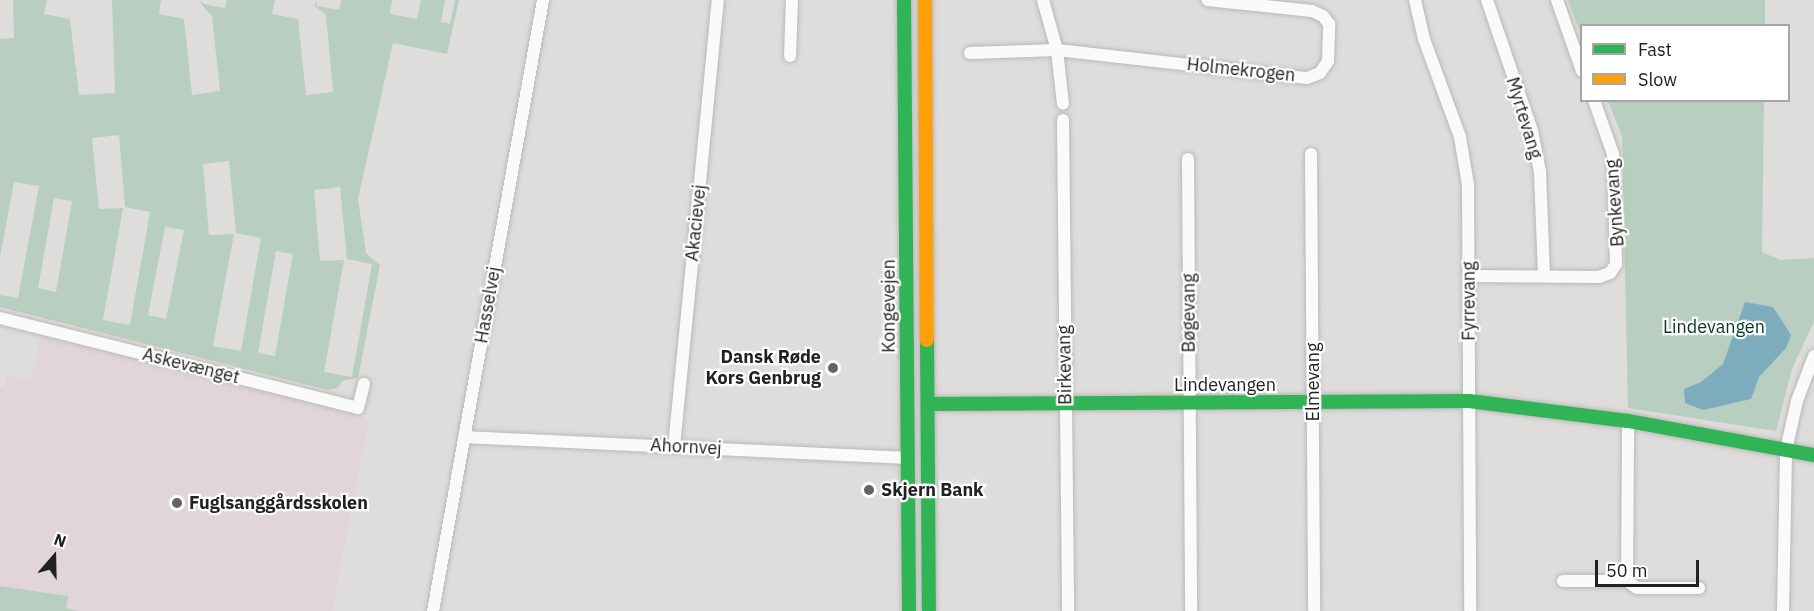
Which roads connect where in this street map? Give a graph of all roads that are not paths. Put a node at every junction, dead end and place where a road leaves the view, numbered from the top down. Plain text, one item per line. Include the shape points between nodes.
1 (543, 0) edge
2 (718, 0) edge
3 (792, 0) edge
4 (904, 0) edge
5 (925, 0) edge
6 (1043, 0) edge
7 (1208, 0) edge
8 (1415, 0) edge
9 (1487, 0) edge
10 (1557, 0) edge
11 (1057, 50) junction
12 (970, 53) dead end
13 (790, 56) dead end
14 (1580, 68) edge
15 (1595, 102) edge
16 (1063, 104) dead end
17 (1063, 120) dead end
18 (1311, 154) dead end
19 (1188, 159) dead end
20 (1469, 276) junction
21 (1544, 276) junction
22 (0, 318) edge
23 (1814, 356) edge
24 (364, 384) dead end
25 (1313, 402) junction
26 (1469, 402) junction
27 (1190, 403) junction
28 (928, 404) junction
29 (1066, 404) junction
30 (1628, 421) junction
31 (464, 437) junction
32 (674, 447) junction
33 (1786, 450) junction
34 (1814, 454) edge
35 (908, 458) junction
36 (1563, 581) dead end
37 (1628, 581) junction
38 (1699, 588) dead end
39 (433, 611) edge
40 (909, 611) edge
41 (929, 611) edge
42 (1068, 611) edge
43 (1191, 611) edge
44 (1314, 611) edge
45 (1470, 611) edge
46 (1783, 611) edge

1 - 31 street, Hasselvej
2 - 32 street, Akacievej
3 - 13 street
4 - 35 main road, Kongevejen
5 - 28 main road
6 - 11 street
7 - 11 street, Holmekrogen via 1312,11 1323,16 1329,24 1328,61 1320,73 1307,78
8 - 20 street, Fyrrevang via 1460,137 1468,185
9 - 21 street, Myrtevang via 1536,151 1544,207
10 - 14 street
11 - 12 street, Holmekrogen
11 - 16 street
15 - 21 street, Bynkevang via 1612,154 1616,264 1610,273 1599,277
17 - 29 street, Birkevang
18 - 25 street, Elmevang
19 - 27 street, Bøgevang
20 - 21 street, Bynkevang
20 - 26 street, Fyrrevang
22 - 24 street, Askevænget via 358,408
23 - 33 street via 1797,401
25 - 26 main road, Lindevangen
25 - 27 main road, Lindevangen
25 - 44 street, Elmevang
26 - 30 main road, Lindevangen via 1520,405
26 - 45 street, Fyrrevang
27 - 29 main road, Lindevangen
27 - 43 street, Bøgevang
28 - 29 main road, Lindevangen
28 - 41 main road
29 - 42 street, Birkevang
30 - 33 main road, Lindevangen
30 - 37 street
31 - 32 street, Ahornvej
31 - 39 street, Hasselvej
32 - 35 street, Ahornvej
33 - 34 main road, Lindevangen
33 - 46 street
35 - 40 main road, Kongevejen
36 - 37 street
37 - 38 street via 1637,588

